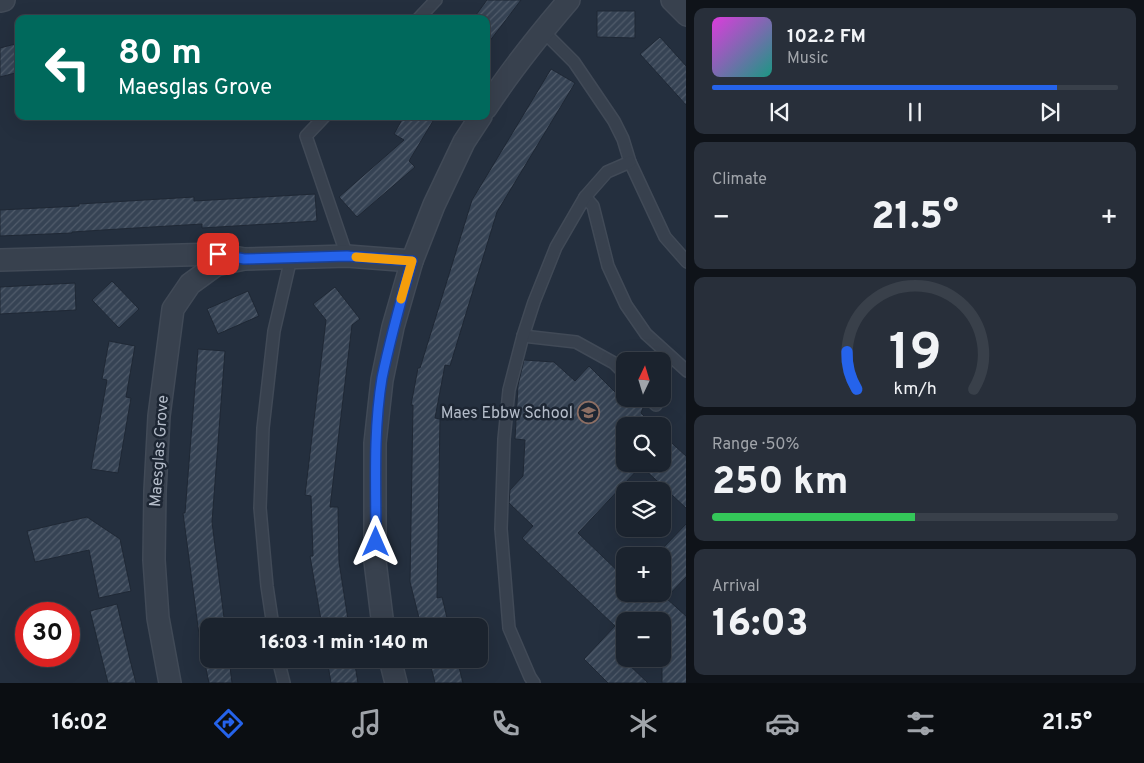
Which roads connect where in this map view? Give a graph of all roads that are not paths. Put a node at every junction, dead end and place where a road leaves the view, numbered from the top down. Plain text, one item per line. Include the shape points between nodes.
1 (4, 0) edge
2 (436, 0) edge
3 (569, 0) edge
4 (672, 0) edge
5 (0, 1) edge
6 (422, 15) edge
7 (686, 15) edge
8 (543, 31) junction
9 (490, 102) edge
10 (321, 120) edge
11 (478, 120) edge
12 (630, 162) junction
13 (585, 197) junction
14 (347, 256) junction
15 (291, 258) junction
16 (244, 259) junction
17 (0, 260) edge
18 (412, 261) junction
19 (686, 262) edge
20 (523, 336) junction
21 (616, 365) edge
22 (686, 371) edge
23 (272, 618) edge
24 (382, 618) edge
25 (280, 668) edge
26 (392, 668) edge
27 (170, 683) edge
28 (284, 683) edge
29 (396, 683) edge
30 (534, 683) edge

1 - 5 street
2 - 6 lane
3 - 8 street
4 - 7 street
8 - 9 street
8 - 12 lane via 574,62 614,121
10 - 14 lane via 306,136
11 - 18 street via 438,196
12 - 13 lane via 607,172
12 - 19 lane via 664,237
13 - 20 lane via 556,247
13 - 22 lane via 593,206 608,266 626,305 646,334
14 - 15 street, Maesglas Grove
14 - 18 street, Maesglas Grove
15 - 16 street, Maesglas Grove
15 - 23 lane via 274,331 263,438 260,508
16 - 17 street, Maesglas Grove via 218,254
16 - 27 street, Maesglas Grove via 216,265 190,284 173,309 159,416 154,491 158,618
18 - 24 street via 382,380 375,443 376,561
20 - 21 lane via 576,342
20 - 30 lane via 509,390 501,529 509,628
25 - 28 lane
26 - 29 street

